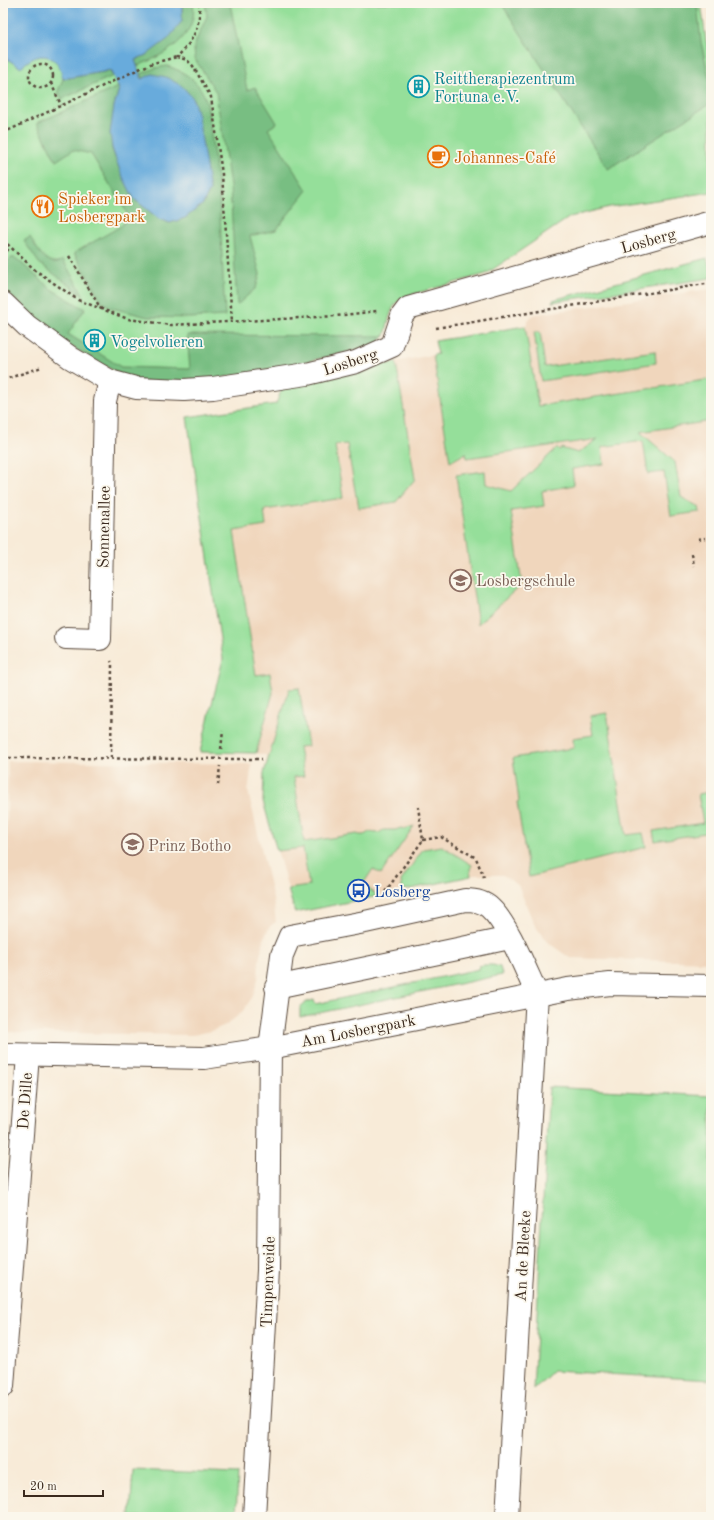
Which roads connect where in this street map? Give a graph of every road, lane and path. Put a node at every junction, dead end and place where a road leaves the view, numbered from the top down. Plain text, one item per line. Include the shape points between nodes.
1 (199, 3) edge
2 (177, 57) junction
3 (51, 83) junction
4 (61, 105) junction
5 (3, 133) edge
6 (711, 222) edge
7 (3, 240) edge
8 (10, 247) junction
9 (3, 256) edge
10 (69, 256) dead end
11 (711, 283) edge
12 (3, 303) edge
13 (408, 308) junction
14 (101, 309) junction
15 (232, 322) junction
16 (433, 328) dead end
17 (48, 365) dead end
18 (3, 380) edge
19 (110, 381) junction
20 (705, 538) dead end
21 (698, 539) dead end
22 (692, 554) dead end
23 (694, 566) dead end
24 (66, 638) dead end
25 (100, 639) junction
26 (222, 731) dead end
27 (221, 749) dead end
28 (3, 758) edge
29 (111, 758) junction
30 (262, 759) dead end
31 (220, 766) dead end
32 (218, 785) dead end
33 (418, 807) dead end
34 (423, 840) junction
35 (491, 909) junction
36 (365, 922) junction
37 (510, 938) junction
38 (711, 986) edge
39 (276, 987) junction
40 (537, 994) junction
41 (270, 1048) junction
42 (3, 1054) edge
43 (28, 1055) junction
44 (3, 1386) edge
45 (254, 1517) edge
46 (507, 1517) edge

1 - 2 path via 197,28 189,45
2 - 4 path via 153,63
2 - 15 path via 187,60 193,66 211,97 222,174
3 - 3 path via 52,70 47,66 34,66 30,71 28,77 36,88 43,88
3 - 4 path
4 - 5 path
6 - 13 street, Losberg
7 - 8 path
8 - 9 path
8 - 14 path via 34,270 78,300
10 - 14 path
11 - 16 path
12 - 19 street, Losberg via 27,326
13 - 15 path via 336,316
13 - 19 street, Losberg via 402,316 392,346 356,362 307,374 212,388 136,388
14 - 15 path via 128,319 171,325
17 - 18 path
19 - 25 street, Sonnenallee via 105,401
20 - 21 path
22 - 23 path
24 - 25 street
25 - 29 path via 112,663
26 - 27 path
28 - 29 path
29 - 30 path
31 - 32 path
33 - 34 path
34 - 35 path via 441,837 476,858 483,874
34 - 36 path
35 - 36 street via 477,901 465,900
35 - 37 street via 502,922
36 - 39 street, Timpenweide via 290,936 282,955
37 - 39 street
37 - 40 street
38 - 40 street, Am Losbergpark via 610,984
39 - 41 street, Timpenweide
40 - 41 street, Am Losbergpark
40 - 46 street, An de Bleeke
41 - 43 street, Am Losbergpark via 204,1058
41 - 45 street, Timpenweide via 268,1270
42 - 43 street, Am Losbergpark
43 - 44 street, De Dille

